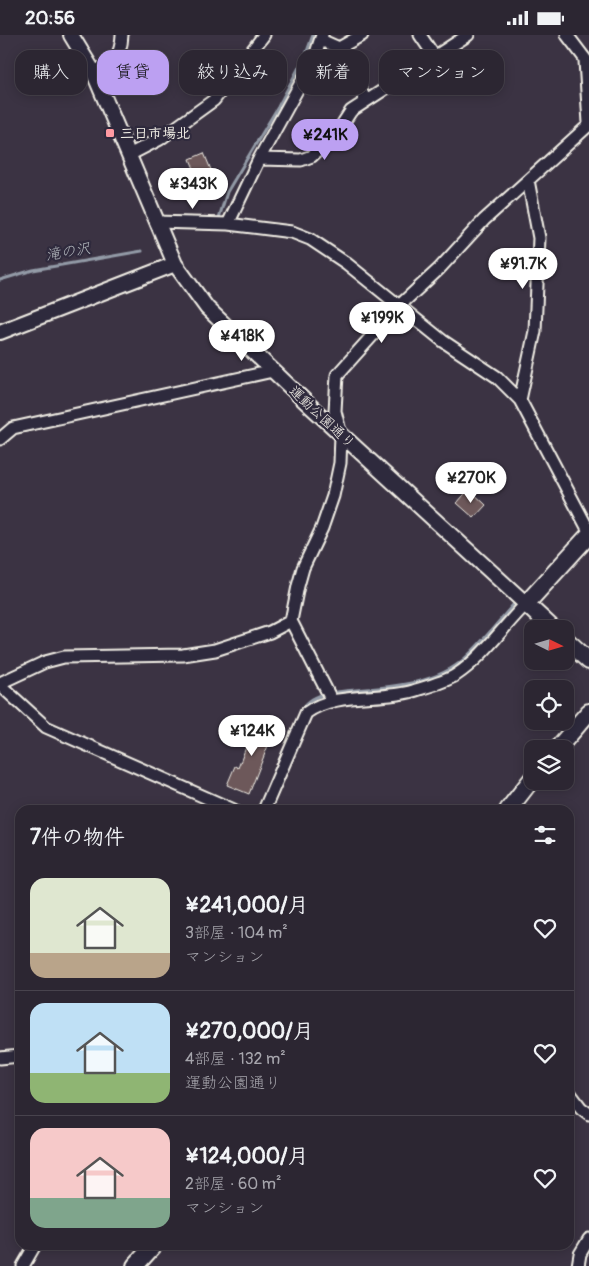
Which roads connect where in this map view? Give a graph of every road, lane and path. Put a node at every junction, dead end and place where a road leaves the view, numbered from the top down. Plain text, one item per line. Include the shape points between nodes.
1 (72, 35) edge
2 (122, 35) edge
3 (264, 35) edge
4 (362, 35) edge
5 (420, 35) edge
6 (468, 35) edge
7 (567, 35) edge
8 (321, 37) edge
9 (339, 48) junction
10 (430, 50) edge
11 (445, 50) edge
12 (587, 63) edge
13 (93, 71) junction
14 (379, 93) edge
15 (366, 101) junction
16 (589, 124) edge
17 (129, 155) junction
18 (259, 159) junction
19 (528, 180) junction
20 (156, 222) junction
21 (228, 224) junction
22 (174, 264) junction
23 (399, 306) junction
24 (0, 333) edge
25 (273, 371) junction
26 (520, 399) junction
27 (341, 435) junction
28 (0, 439) edge
29 (589, 531) edge
30 (589, 535) edge
31 (526, 604) junction
32 (543, 620) edge
33 (291, 621) junction
34 (574, 647) edge
35 (589, 661) edge
36 (0, 684) edge
37 (332, 701) junction
38 (589, 712) edge
39 (565, 740) edge
40 (524, 789) edge
41 (223, 805) edge
42 (266, 805) edge
43 (512, 805) edge
44 (15, 1056) edge
45 (0, 1058) edge
46 (574, 1099) edge
47 (589, 1114) edge
48 (589, 1239) edge
49 (31, 1250) edge
50 (149, 1250) edge
51 (23, 1266) edge
52 (135, 1266) edge
53 (578, 1266) edge

1 - 13 street, 運動公園通り
2 - 13 street via 121,51 107,67
3 - 17 street via 214,100 160,139
4 - 9 street
5 - 10 street
6 - 11 street
7 - 12 street
8 - 9 street
8 - 18 street via 314,59
9 - 15 street
12 - 16 street
13 - 17 street, 運動公園通り
14 - 15 street
15 - 18 street via 351,111 336,134 312,155 301,160
16 - 19 street
17 - 20 street, 運動公園通り
18 - 21 street
19 - 23 street
19 - 26 street via 539,238 535,331
20 - 21 street
20 - 22 street, 運動公園通り
21 - 23 street via 292,232 310,239
22 - 24 street
22 - 25 street, 運動公園通り via 207,308
23 - 26 street via 443,341 497,377
23 - 27 street via 337,375 335,411
25 - 27 street, 運動公園通り
25 - 28 street via 13,428
26 - 29 street
27 - 31 street, 運動公園通り
27 - 33 street via 340,463 333,496 303,568
30 - 31 main road
31 - 32 main road, 運動公園通り
31 - 37 street via 455,676 412,692
33 - 36 street via 214,649 183,655 64,657
33 - 37 street
34 - 35 main road
36 - 41 street via 46,727
37 - 42 street via 317,705 306,713
38 - 39 main road
40 - 43 main road
44 - 45 street
46 - 47 street
48 - 53 street via 580,1254
49 - 51 street
50 - 52 main road

